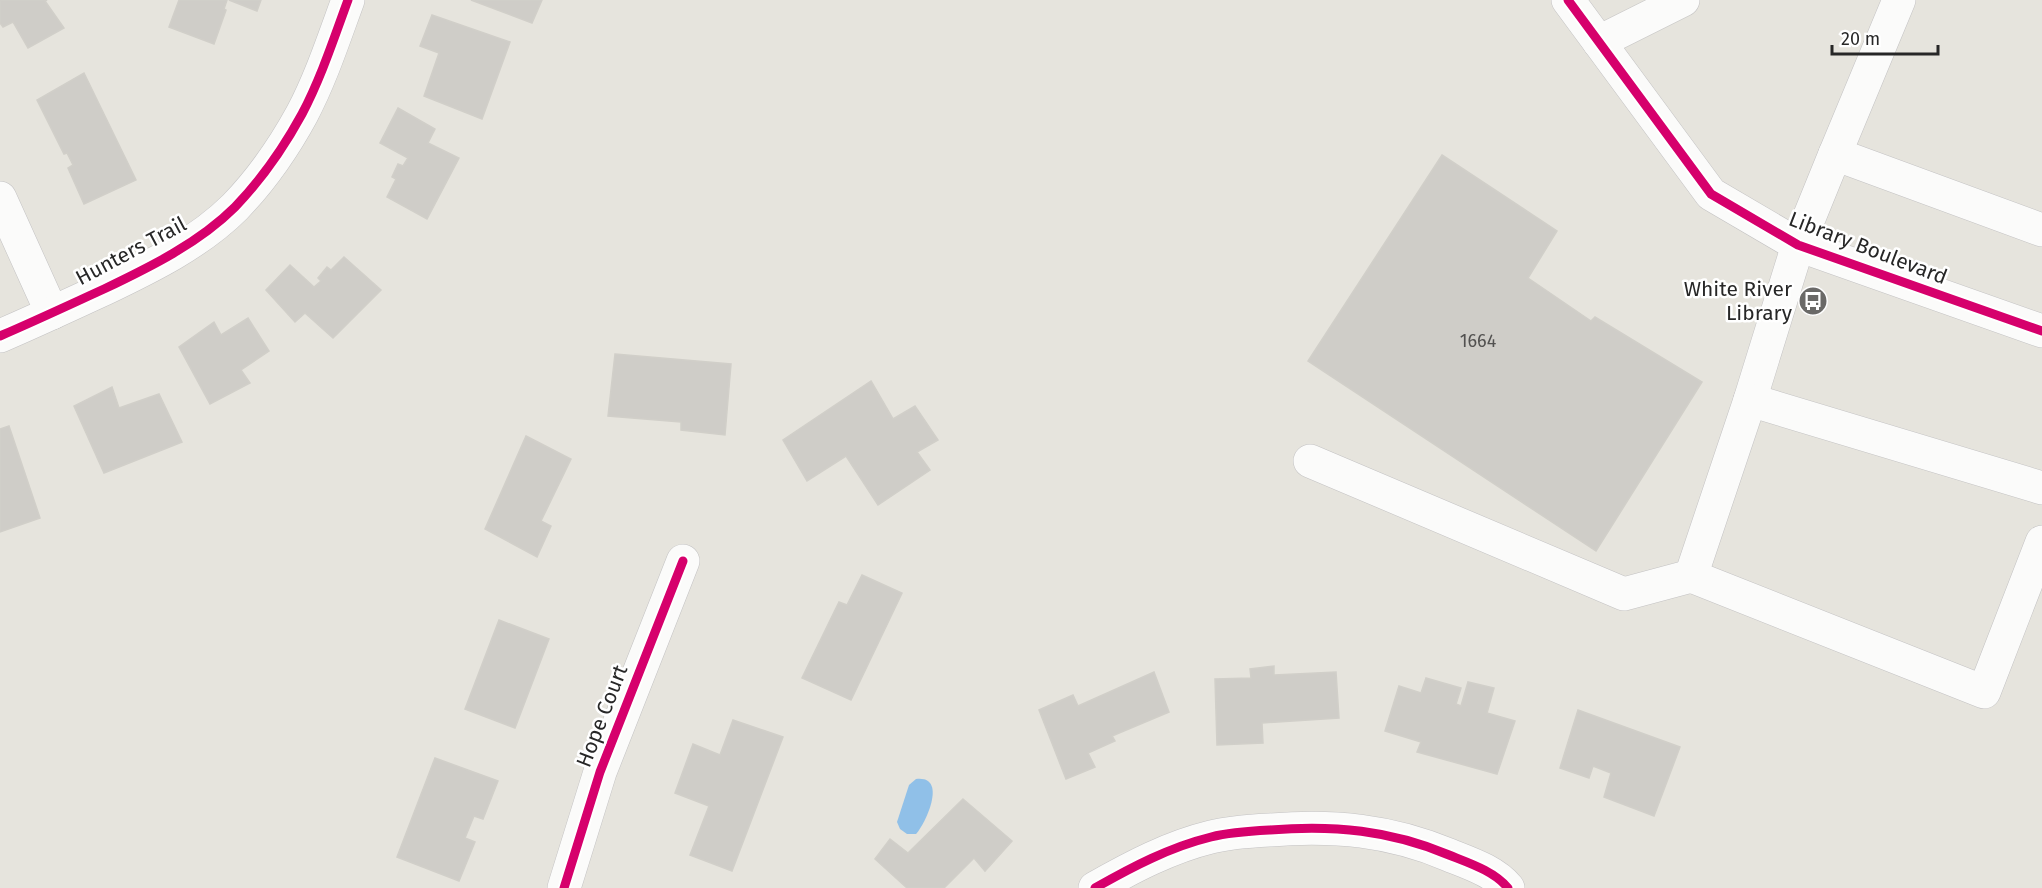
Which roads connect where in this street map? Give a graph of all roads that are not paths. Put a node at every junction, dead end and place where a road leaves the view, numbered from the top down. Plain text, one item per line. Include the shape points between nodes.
1 (348, 0) edge
2 (1568, 0) edge
3 (1683, 0) edge
4 (1899, 0) edge
5 (1599, 42) junction
6 (1834, 154) junction
7 (0, 198) edge
8 (2042, 230) edge
9 (1798, 245) junction
10 (52, 313) junction
11 (2042, 331) edge
12 (0, 336) edge
13 (1750, 400) junction
14 (1310, 461) dead end
15 (2042, 488) edge
16 (2042, 542) edge
17 (682, 561) dead end
18 (1691, 576) junction
19 (564, 888) edge
20 (1095, 888) edge
21 (1508, 888) edge

1 - 10 street, Hunters Trail via 303,112 289,137 235,207 170,256
2 - 5 street, Library Boulevard
3 - 5 street
4 - 6 street
5 - 9 street, Library Boulevard via 1711,194
6 - 8 street
6 - 9 street
7 - 10 street
9 - 11 street, Library Boulevard
9 - 13 street
10 - 12 street, Hunters Trail
13 - 15 street
13 - 18 street
14 - 18 street via 1624,594
16 - 18 street via 1984,692
17 - 19 street, Hope Court via 600,772
20 - 21 street via 1140,863 1213,836 1335,828 1392,835 1440,851 1503,881

